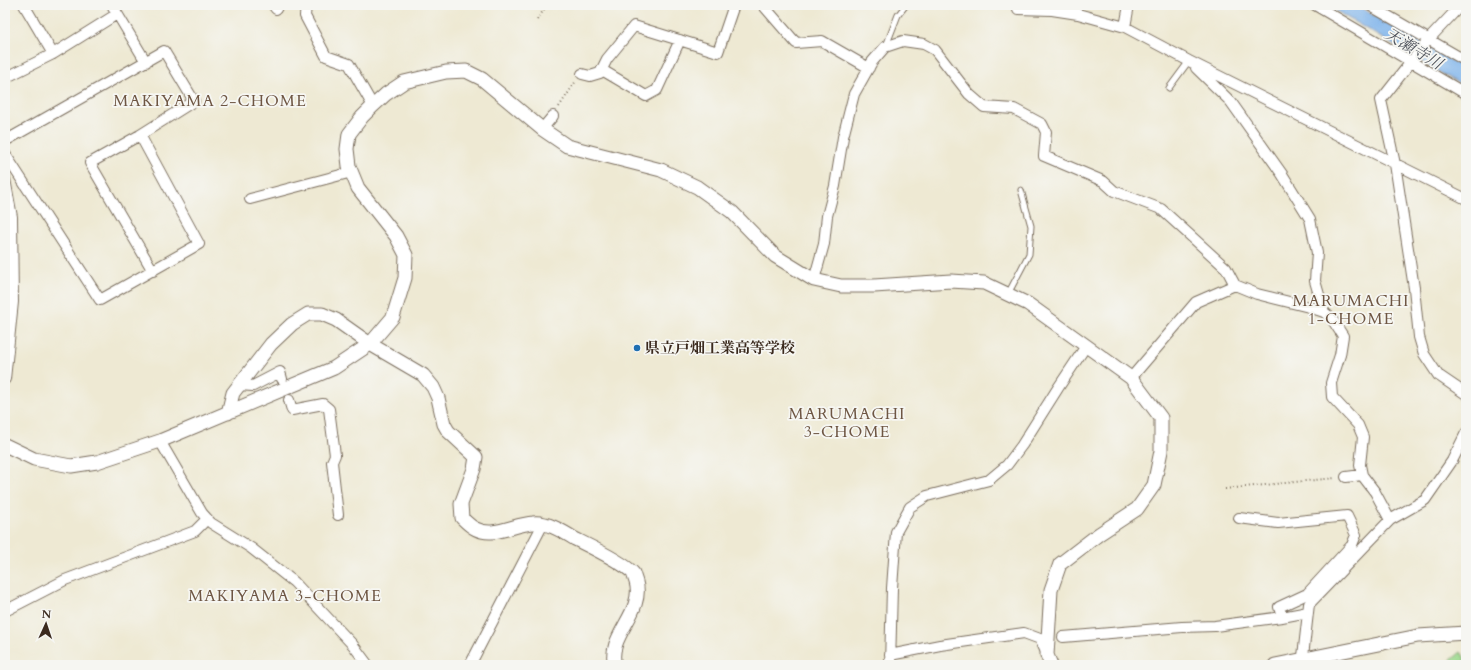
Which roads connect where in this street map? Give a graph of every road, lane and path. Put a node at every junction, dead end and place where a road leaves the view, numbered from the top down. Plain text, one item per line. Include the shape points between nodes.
1 (24, 5) edge
2 (112, 5) edge
3 (273, 5) edge
4 (278, 5) edge
5 (306, 5) edge
6 (547, 5) edge
7 (734, 5) edge
8 (763, 5) edge
9 (906, 5) edge
10 (1129, 5) edge
11 (1315, 5) edge
12 (1369, 5) edge
13 (1461, 5) edge
14 (1018, 9) dead end
15 (118, 14) junction
16 (537, 20) dead end
17 (1125, 27) junction
18 (1429, 39) junction
19 (680, 40) junction
20 (885, 47) junction
21 (53, 54) junction
22 (1189, 61) junction
23 (1466, 61) edge
24 (146, 62) junction
25 (1410, 62) junction
26 (869, 68) junction
27 (602, 70) junction
28 (582, 74) joint
29 (5, 78) edge
30 (1168, 88) dead end
31 (1466, 94) edge
32 (372, 106) junction
33 (552, 116) joint
34 (542, 129) junction
35 (140, 135) junction
36 (5, 140) edge
37 (5, 154) edge
38 (1395, 164) junction
39 (352, 172) junction
40 (5, 179) edge
41 (1021, 190) dead end
42 (250, 199) dead end
43 (1466, 199) edge
44 (153, 271) junction
45 (814, 280) junction
46 (1235, 285) junction
47 (1008, 294) junction
48 (1324, 312) junction
49 (370, 344) junction
50 (1086, 346) junction
51 (1131, 378) junction
52 (5, 379) edge
53 (282, 379) dead end
54 (239, 385) junction
55 (1466, 394) edge
56 (289, 400) dead end
57 (228, 413) junction
58 (1466, 433) edge
59 (160, 441) junction
60 (5, 445) edge
61 (1362, 475) junction
62 (1346, 477) joint
63 (1225, 489) dead end
64 (338, 515) dead end
65 (1239, 518) dead end
66 (207, 519) junction
67 (1390, 520) junction
68 (543, 524) junction
69 (5, 611) edge
70 (1308, 612) junction
71 (1282, 617) junction
72 (1466, 633) edge
73 (1063, 637) dead end
74 (890, 660) edge
75 (1048, 662) edge
76 (1302, 662) edge
77 (368, 665) edge
78 (470, 665) edge
79 (615, 665) edge
80 (1275, 665) edge

1 - 21 street
2 - 15 street
3 - 4 street via 276,9
5 - 32 street via 305,16 326,56 349,64
6 - 16 path
7 - 19 street via 718,52
8 - 26 street via 796,43 822,41
9 - 20 lane via 898,16
10 - 17 street
11 - 25 street
12 - 18 street
13 - 18 street
14 - 17 street via 1078,14
15 - 21 street
15 - 24 street
17 - 22 street
18 - 23 street
18 - 25 street
19 - 27 street via 634,26 607,59
19 - 27 street via 657,90 646,96
20 - 26 street
20 - 46 street via 903,42 924,44 935,50 969,94 984,107 1014,109 1042,124 1046,132 1044,156 1103,181 1114,191 1161,209 1226,268
21 - 29 street
22 - 30 lane
22 - 38 street
22 - 48 street via 1231,102 1310,219 1317,253 1315,281
24 - 35 street via 164,51 194,102
24 - 36 street
25 - 31 street
25 - 38 street via 1381,100
26 - 45 street via 854,94 827,216 824,244
27 - 28 street via 600,74
28 - 33 path
32 - 34 street via 404,82 446,72 466,71 482,79
32 - 39 street via 349,134 347,149
33 - 34 street
34 - 45 street via 567,146 661,170 697,187 732,212 775,256
35 - 44 street via 199,244
35 - 44 street via 90,164
37 - 44 street via 100,300
38 - 43 street
38 - 55 street via 1419,337 1424,354 1438,375
39 - 42 street
39 - 49 street via 358,188 396,236 406,255 405,278 393,317
40 - 52 street via 12,217 13,302
41 - 47 lane via 1031,226 1029,254
45 - 47 street via 841,286 951,281 984,283
46 - 48 street via 1256,294
46 - 51 street via 1196,302
47 - 50 street via 1028,304
48 - 61 street via 1343,336 1331,383 1332,397 1358,425 1363,437 1360,465
49 - 54 street via 336,320 322,314 308,314 292,324 271,344
49 - 57 street via 334,368
49 - 68 street via 423,375 438,398 448,432 476,457 460,504 462,518 476,529 489,533 533,522
50 - 51 street
50 - 74 street via 1007,466 989,480 927,496 910,507 896,532
51 - 75 street via 1161,418 1161,451 1154,485 1137,509 1060,564 1051,590
53 - 54 street via 280,372 254,386
54 - 57 street via 232,393
56 - 64 street via 292,410 323,404 329,409 335,455 332,462
57 - 59 street
58 - 67 street via 1452,461 1425,500
59 - 60 street via 97,462 71,466 34,459
59 - 66 street
61 - 62 street
61 - 67 street via 1375,492
62 - 63 path
65 - 71 street via 1278,523 1347,516 1356,535 1352,545 1307,594 1279,606
66 - 69 street via 195,531 65,580
66 - 77 street via 251,548 294,582 354,645
67 - 70 street via 1309,604
68 - 78 street
68 - 79 street via 570,536 624,566 633,574 637,587 637,602 616,646
70 - 71 street
70 - 76 street
71 - 73 street via 1215,626 1182,626
72 - 76 street via 1418,636
74 - 75 street via 940,645 1024,633 1040,638
76 - 80 street

